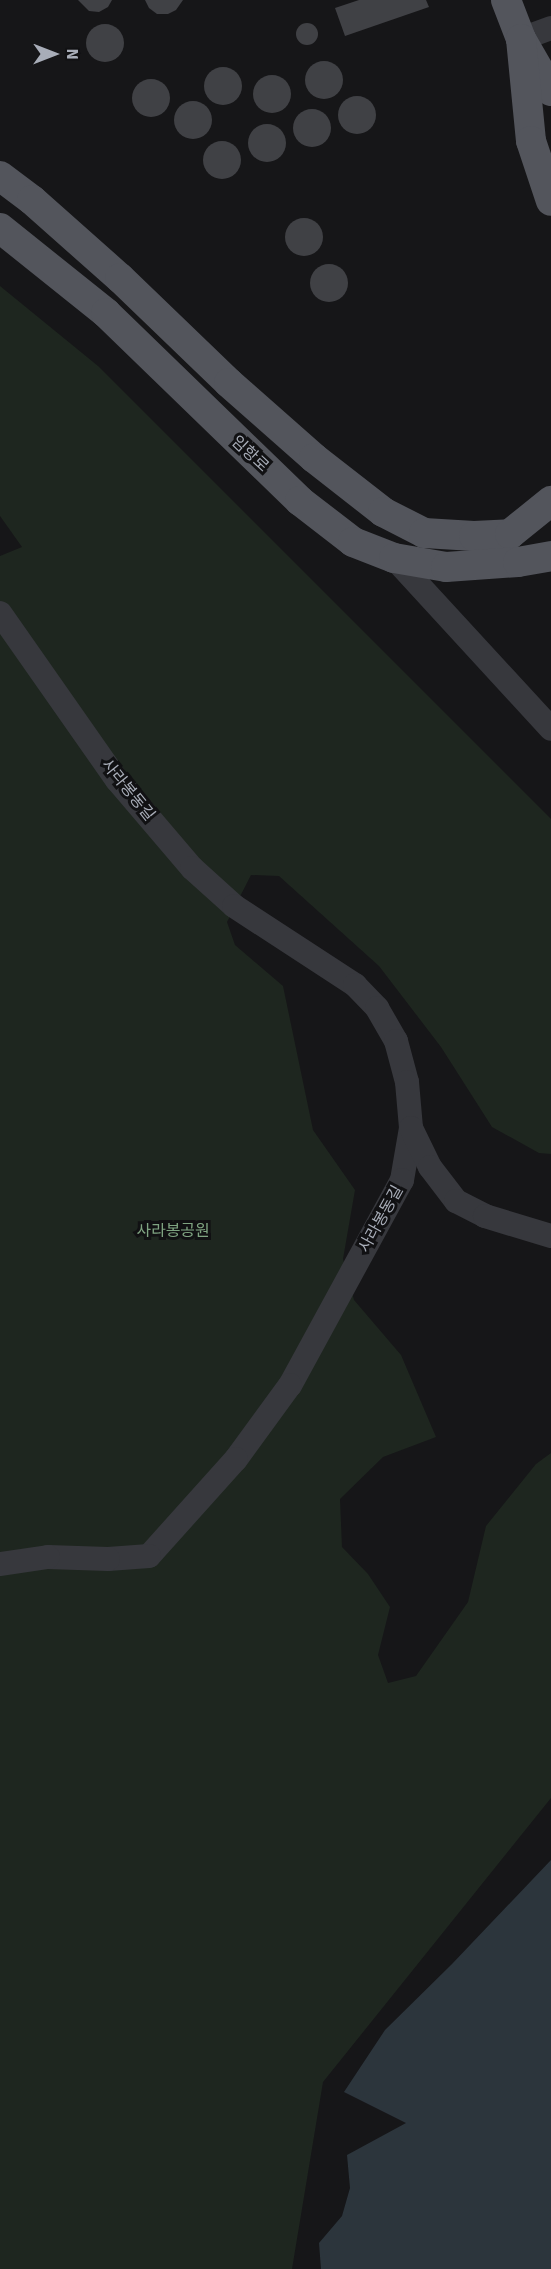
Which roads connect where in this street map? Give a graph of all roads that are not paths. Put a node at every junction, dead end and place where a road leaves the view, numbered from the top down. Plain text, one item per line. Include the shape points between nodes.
1 (506, 0) edge
2 (551, 28) edge
3 (521, 39) junction
4 (551, 91) edge
5 (0, 176) edge
6 (551, 201) edge
7 (0, 228) edge
8 (551, 501) edge
9 (551, 526) edge
10 (510, 534) junction
11 (551, 556) edge
12 (394, 558) junction
13 (0, 613) edge
14 (551, 729) edge
15 (411, 1128) junction
16 (551, 1236) edge
17 (0, 1564) edge

1 - 3 main road
2 - 3 street
3 - 4 main road
3 - 6 main road via 531,141
5 - 10 main road via 120,278 314,458 383,512 424,532 474,537
7 - 12 main road, 임항로 via 106,313 300,501 353,542
8 - 10 main road
9 - 10 main road
11 - 12 main road, 임항로 via 446,567
12 - 14 street
13 - 15 street, 사라봉동길 via 117,780 192,868 234,906 355,985 377,1008 396,1041 407,1082
15 - 16 street via 430,1167 456,1201 485,1216
15 - 17 street, 사라봉동길 via 402,1180 290,1385 236,1459 148,1556 48,1557

